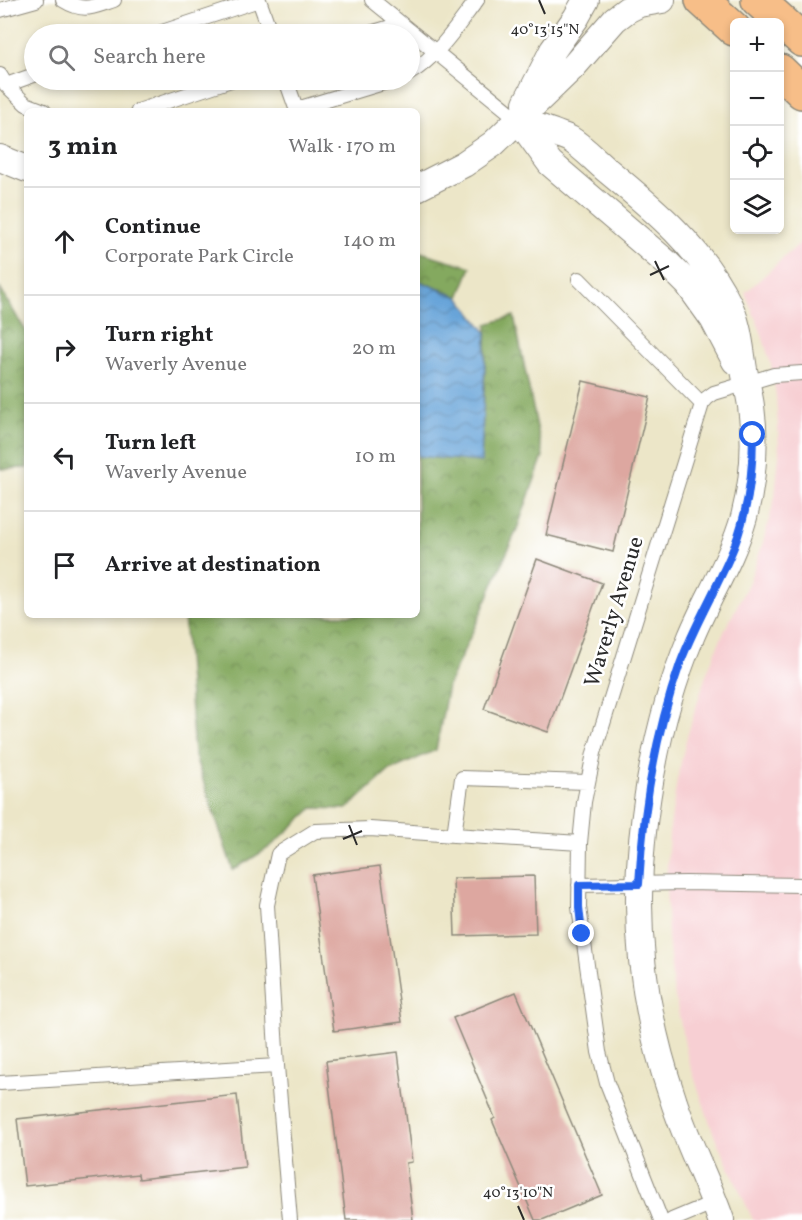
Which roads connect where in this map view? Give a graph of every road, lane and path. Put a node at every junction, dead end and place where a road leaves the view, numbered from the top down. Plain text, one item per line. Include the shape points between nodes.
1 (36, 0) edge
2 (63, 0) edge
3 (114, 0) edge
4 (259, 0) edge
5 (372, 0) edge
6 (477, 0) edge
7 (586, 0) edge
8 (662, 0) edge
9 (702, 0) edge
10 (758, 0) edge
11 (0, 10) edge
12 (186, 24) edge
13 (267, 24) edge
14 (400, 24) edge
15 (730, 25) edge
16 (420, 40) edge
17 (802, 40) edge
18 (436, 53) junction
19 (420, 67) edge
20 (781, 72) edge
21 (24, 77) edge
22 (3, 80) edge
23 (201, 90) edge
24 (290, 90) edge
25 (361, 90) edge
26 (802, 92) edge
27 (36, 108) edge
28 (147, 108) edge
29 (296, 108) edge
30 (303, 108) edge
31 (518, 119) junction
32 (0, 158) edge
33 (24, 168) edge
34 (420, 187) edge
35 (579, 279) dead end
36 (802, 373) edge
37 (746, 383) junction
38 (702, 404) junction
39 (587, 782) junction
40 (454, 835) junction
41 (580, 843) junction
42 (639, 884) junction
43 (579, 885) junction
44 (802, 885) edge
45 (277, 1066) junction
46 (0, 1083) edge
47 (721, 1214) edge
48 (290, 1220) edge
49 (661, 1220) edge
50 (672, 1220) edge

1 - 11 lane
2 - 3 lane via 85,9
4 - 12 lane
4 - 13 lane
5 - 14 lane
6 - 18 lane
7 - 31 street via 553,50
8 - 31 street via 639,4 615,19 573,67
9 - 15 highway
10 - 17 highway
16 - 18 lane
18 - 19 lane
18 - 31 lane
20 - 26 highway
21 - 22 lane
22 - 27 lane via 26,104
23 - 28 lane
24 - 29 lane
25 - 30 lane
31 - 34 street via 479,154
31 - 37 street via 550,163 688,284 713,319
32 - 33 street
35 - 38 lane
36 - 37 lane
37 - 38 lane via 714,393
37 - 42 street via 753,435 750,491 735,546 693,634 669,698 651,770
38 - 39 lane, Waverly Avenue
39 - 40 lane via 462,778
39 - 41 lane, Waverly Avenue
40 - 41 lane
40 - 45 lane via 315,831 278,854 267,905
41 - 43 lane, Waverly Avenue
42 - 43 lane
42 - 44 lane
42 - 47 street via 642,951 652,1024 673,1099
43 - 49 lane, Waverly Avenue via 599,1052 607,1083
45 - 46 lane
45 - 48 lane
47 - 50 lane

